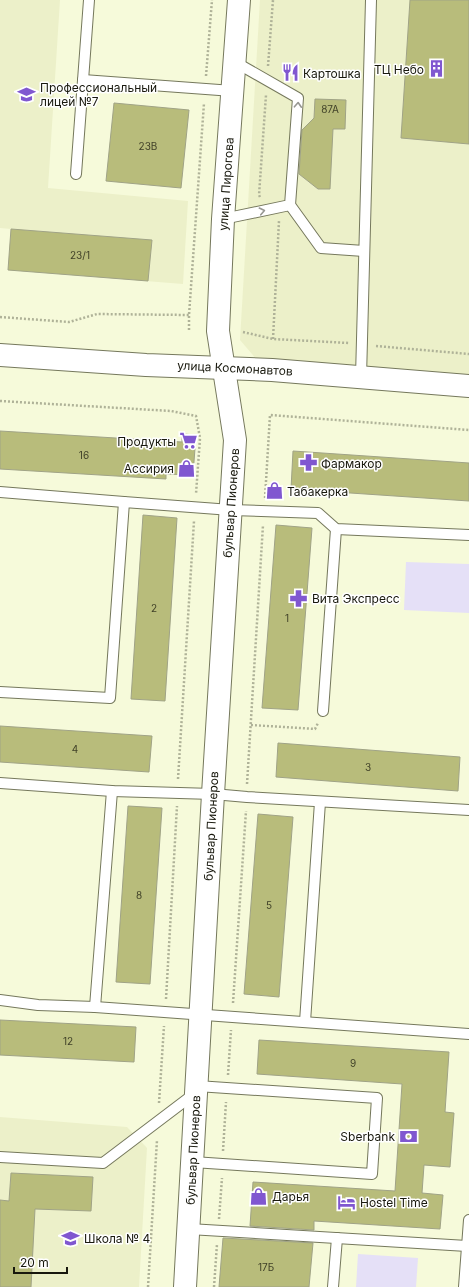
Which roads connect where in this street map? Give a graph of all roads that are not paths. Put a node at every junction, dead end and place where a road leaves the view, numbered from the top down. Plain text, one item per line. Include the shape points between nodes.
1 (89, 0) edge
2 (239, 0) edge
3 (371, 0) edge
4 (235, 62) junction
5 (83, 80) junction
6 (233, 91) junction
7 (76, 174) dead end
8 (290, 205) junction
9 (223, 219) junction
10 (364, 251) junction
11 (0, 355) edge
12 (224, 367) junction
13 (361, 377) junction
14 (469, 386) edge
15 (0, 492) edge
16 (124, 502) junction
17 (230, 510) junction
18 (336, 530) junction
19 (469, 535) edge
20 (0, 692) edge
21 (323, 711) road end
22 (0, 783) edge
23 (112, 791) junction
24 (213, 794) junction
25 (320, 802) junction
26 (469, 810) edge
27 (0, 1000) edge
28 (95, 1007) junction
29 (201, 1015) junction
30 (305, 1022) junction
31 (469, 1034) edge
32 (197, 1089) junction
33 (0, 1157) edge
34 (193, 1162) junction
35 (469, 1220) edge
36 (189, 1229) junction
37 (337, 1238) junction
38 (467, 1246) junction
39 (185, 1287) edge
40 (334, 1287) edge
41 (464, 1287) edge

1 - 5 lane
2 - 4 street, улица Пирогова
3 - 10 lane
4 - 6 street, улица Пирогова
8 -> 4 lane via 298,98
5 - 6 lane
5 - 7 lane
6 - 9 street, улица Пирогова
9 -> 8 lane
8 - 10 lane via 321,248
9 - 12 street, улица Пирогова via 218,331
10 - 13 lane
11 - 12 street, улица Космонавтов via 146,365
12 - 13 street, улица Космонавтов
12 - 17 street, бульвар Пионеров via 235,440
13 - 14 street, улица Космонавтов
15 - 16 lane
16 - 17 lane
16 - 20 lane via 110,698
17 - 18 lane via 318,513
17 - 24 street, бульвар Пионеров
18 - 19 lane
18 - 21 lane
22 - 23 lane
23 - 24 lane
23 - 28 lane
24 - 25 lane
24 - 29 street, бульвар Пионеров
25 - 26 lane
25 - 30 lane
27 - 28 lane via 38,1005
28 - 29 lane
29 - 30 lane
29 - 32 street, бульвар Пионеров
30 - 31 lane
32 - 33 lane via 158,1123 103,1163
32 - 34 street, бульвар Пионеров
32 - 34 lane via 227,1088 377,1098 372,1174
34 - 36 street, бульвар Пионеров
35 - 38 lane
36 - 37 lane
36 - 39 street, бульвар Пионеров
37 - 38 lane
37 - 40 lane
38 - 41 lane

